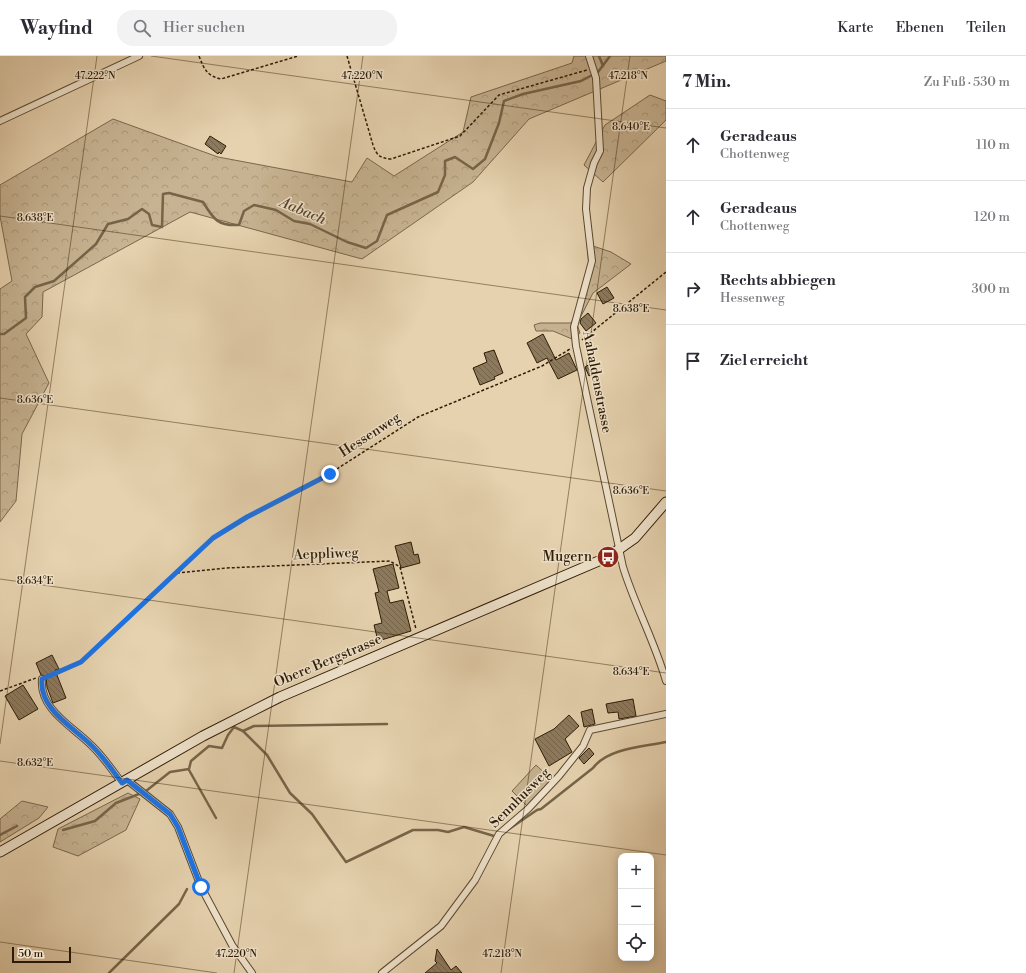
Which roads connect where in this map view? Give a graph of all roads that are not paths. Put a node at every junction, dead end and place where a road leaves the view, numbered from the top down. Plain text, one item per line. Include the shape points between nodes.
1 (139, 56) edge
2 (589, 56) edge
3 (0, 121) edge
4 (666, 502) edge
5 (619, 550) junction
6 (42, 679) road end
7 (666, 681) edge
8 (666, 714) edge
9 (125, 782) junction
10 (0, 852) edge
11 (252, 973) edge
12 (382, 973) edge

1 - 3 street
2 - 5 street, Aahaldenstrasse via 596,78 600,151 587,188 586,209 592,261 574,327
4 - 5 main road, Obere Bergstrasse via 635,538
5 - 7 street, Aahaldenstrasse via 632,595 655,647
5 - 9 main road, Obere Bergstrasse via 280,697 203,736
6 - 9 street via 41,690 50,707 92,746
8 - 12 street, Sennhusweg via 590,730 574,759 528,809 499,834 479,874 440,926
9 - 10 main road, Obere Bergstrasse
9 - 11 street via 170,814 178,827 201,887 232,945

